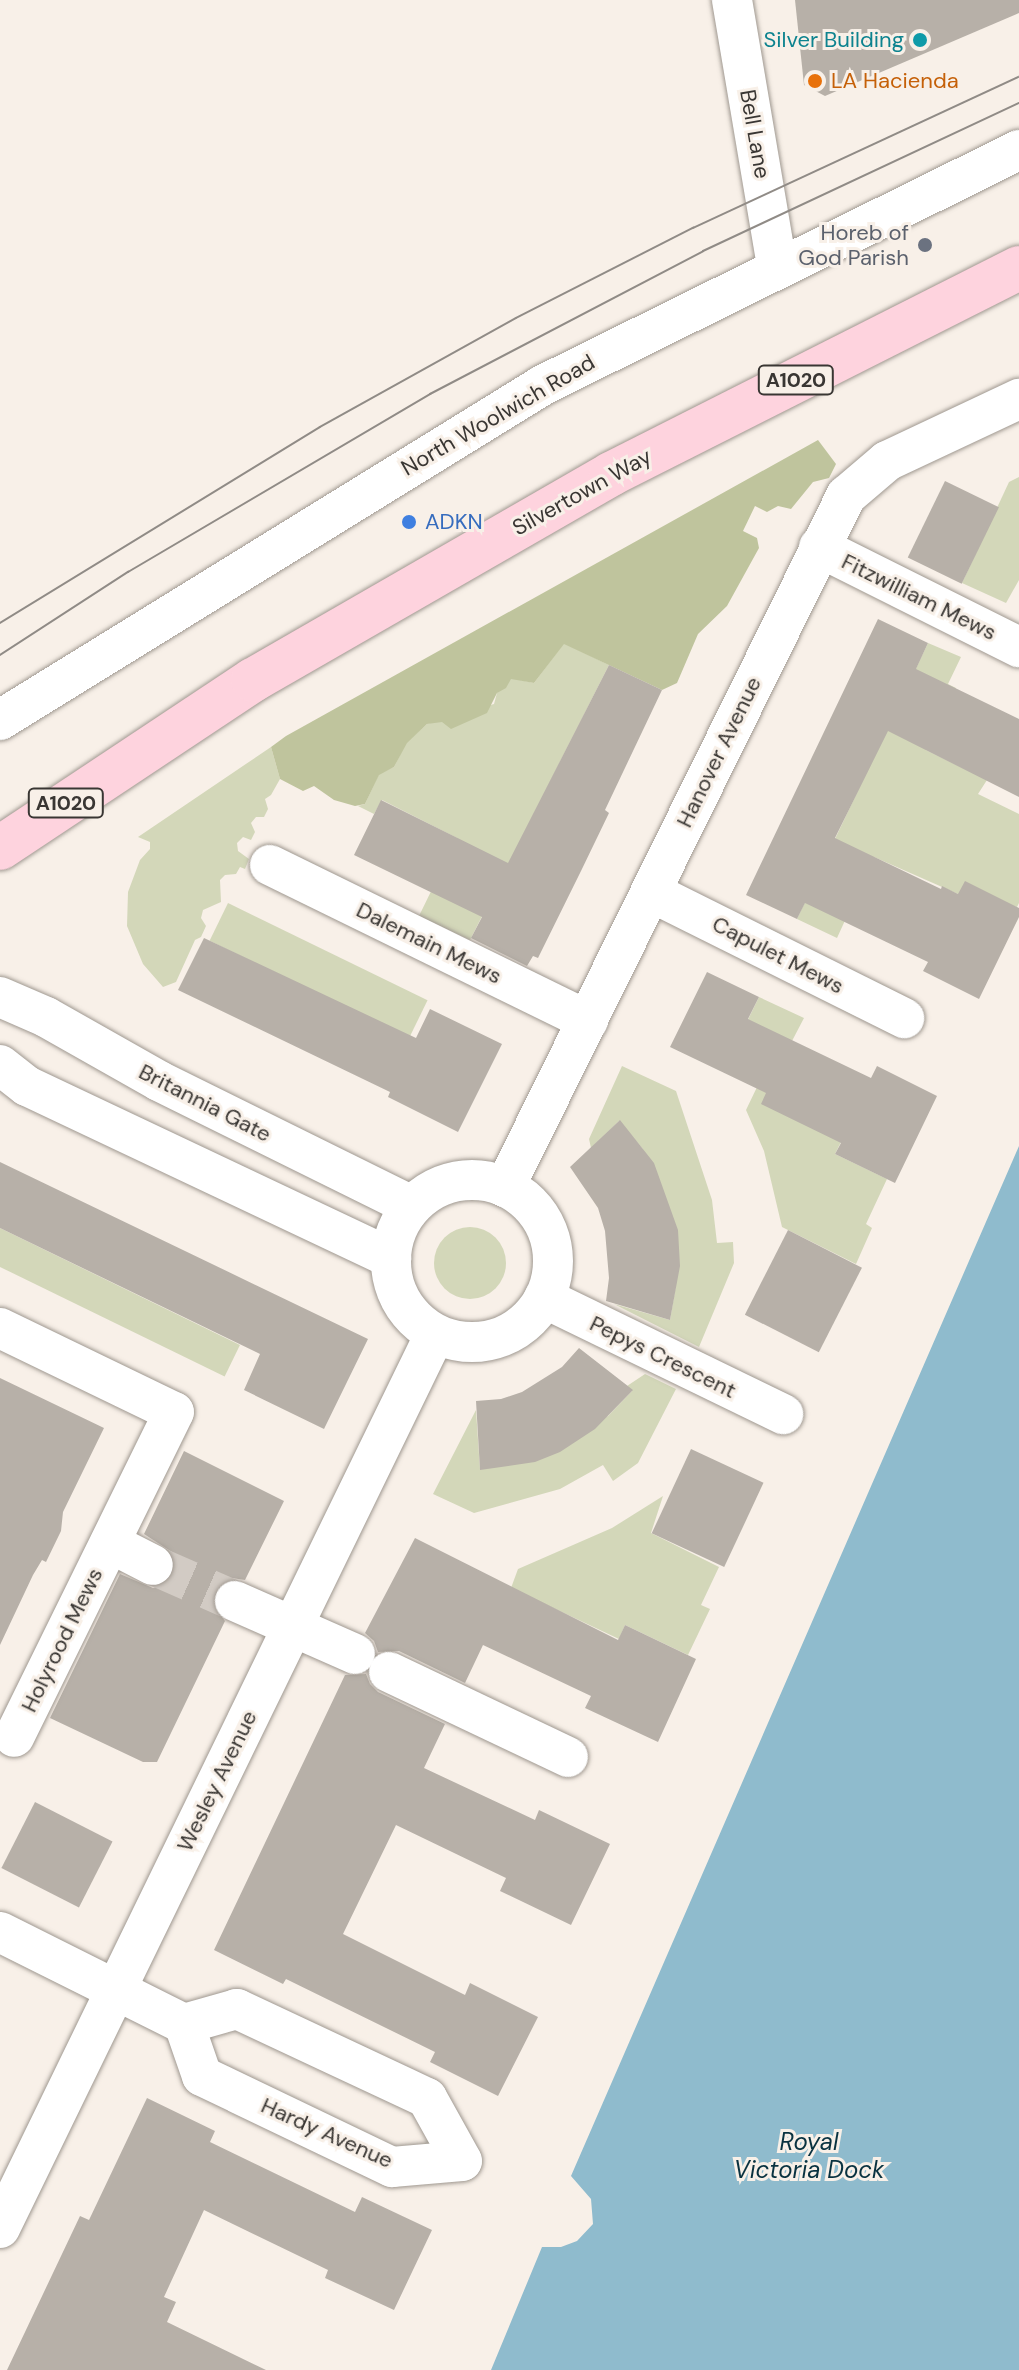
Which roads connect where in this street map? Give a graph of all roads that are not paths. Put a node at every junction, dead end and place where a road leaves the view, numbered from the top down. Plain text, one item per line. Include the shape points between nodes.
1 (732, 0) edge
2 (1019, 150) edge
3 (777, 267) junction
4 (1019, 268) edge
5 (1019, 399) edge
6 (819, 547) junction
7 (1019, 647) edge
8 (0, 720) edge
9 (0, 848) edge
10 (270, 865) dead end
11 (651, 892) junction
12 (0, 997) edge
13 (904, 1018) dead end
14 (588, 1021) junction
15 (0, 1065) edge
16 (505, 1187) junction
17 (412, 1206) junction
18 (391, 1258) junction
19 (544, 1298) junction
20 (0, 1328) edge
21 (435, 1334) junction
22 (783, 1414) dead end
23 (110, 1543) junction
24 (153, 1565) tunnel mouth
25 (235, 1601) tunnel mouth
26 (293, 1626) junction
27 (14, 1737) dead end
28 (568, 1757) dead end
29 (0, 1932) edge
30 (114, 1988) junction
31 (184, 2024) junction
32 (0, 2228) edge

1 - 3 street, Bell Lane
2 - 3 street, North Woolwich Road
3 - 8 street, North Woolwich Road via 543,385
4 - 9 main road, Silvertown Way / A1020 via 611,474 253,680
5 - 6 street, Hanover Avenue via 887,461 846,496
6 - 7 street, Fitzwilliam Mews
6 - 11 street, Hanover Avenue
10 - 14 street, Dalemain Mews
11 - 13 street, Capulet Mews
11 - 14 street, Hanover Avenue
12 - 17 street, Britannia Gate
14 - 16 street, Hanover Avenue
15 - 18 street via 27,1086
16 - 17 street via 458,1181
16 - 19 street via 527,1202 552,1247 552,1273
17 - 18 street via 397,1231
18 - 21 street via 401,1302
19 - 21 street via 509,1334 484,1342
19 - 22 street, Pepys Crescent
20 - 23 street, Holyrood Mews via 174,1412
21 - 26 street, Wesley Avenue
23 - 24 street, Holyrood Mews
23 - 27 street, Holyrood Mews
25 - 26 street
26 - 28 street
26 - 30 street, Wesley Avenue
29 - 30 street
30 - 31 street
30 - 32 street, Wesley Avenue
31 - 31 street, Hardy Avenue via 202,2076 392,2167 462,2161 427,2098 237,2009

